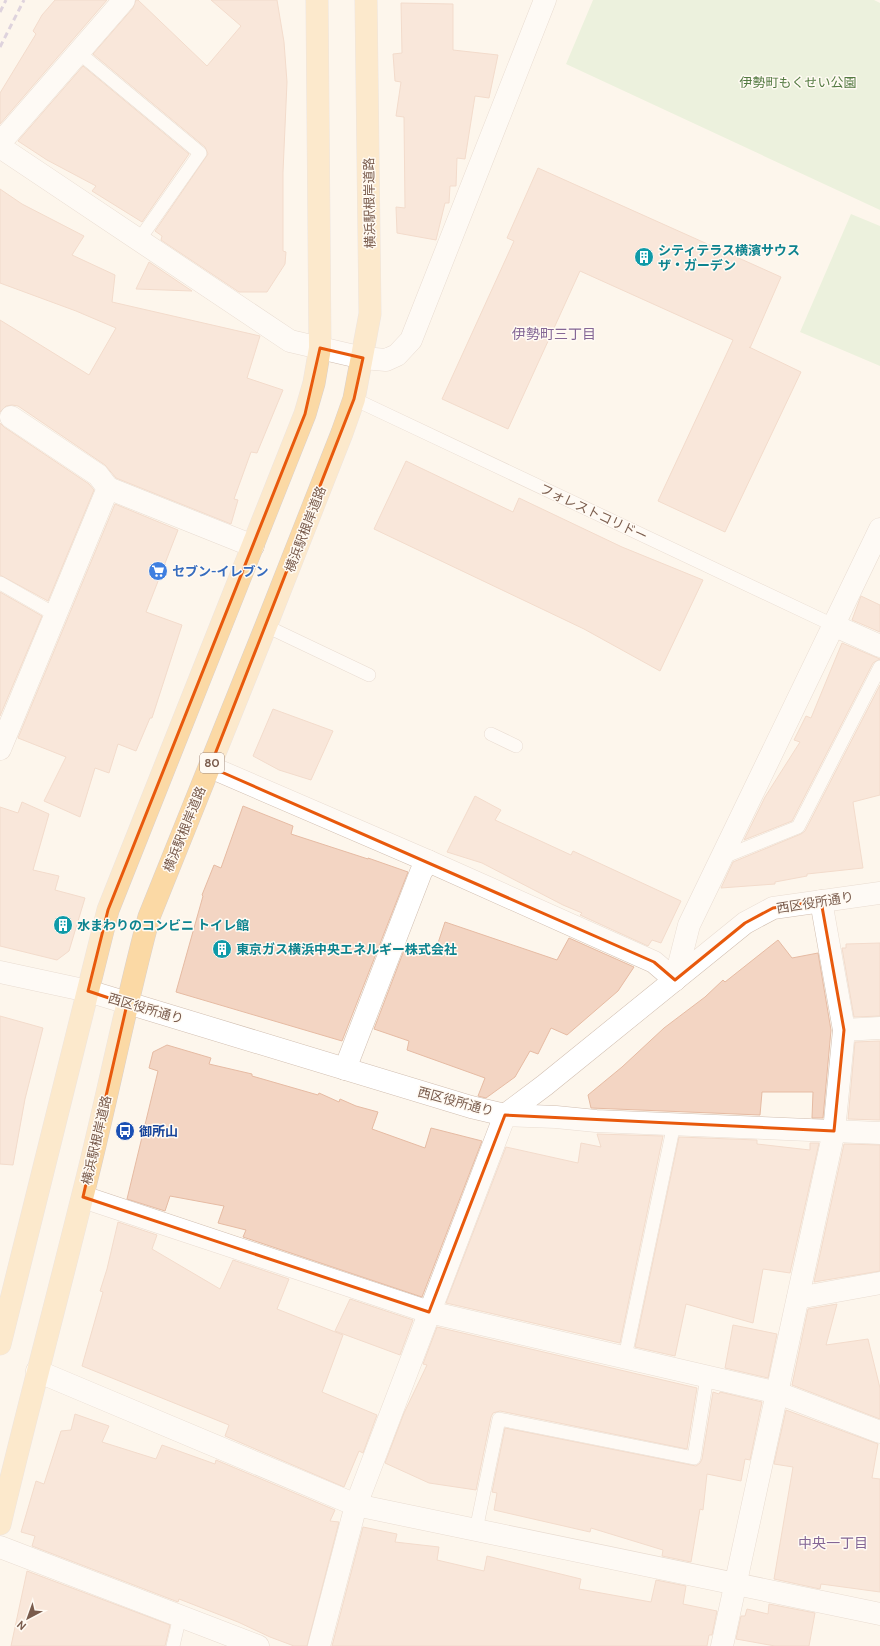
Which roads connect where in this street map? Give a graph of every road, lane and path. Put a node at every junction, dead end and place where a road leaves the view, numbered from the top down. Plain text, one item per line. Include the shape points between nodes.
1 (124, 0) edge
2 (317, 0) edge
3 (366, 0) edge
4 (545, 0) edge
5 (78, 52) junction
6 (0, 143) edge
7 (0, 147) edge
8 (139, 240) junction
9 (320, 348) junction
10 (363, 358) junction
11 (354, 399) junction
12 (12, 417) dead end
13 (108, 488) junction
14 (880, 529) edge
15 (253, 546) junction
16 (0, 582) edge
17 (56, 615) junction
18 (833, 625) junction
19 (266, 626) junction
20 (880, 646) edge
21 (880, 667) edge
22 (369, 675) dead end
23 (492, 734) dead end
24 (516, 746) dead end
25 (0, 749) edge
26 (210, 768) junction
27 (721, 858) junction
28 (428, 861) junction
29 (880, 893) edge
30 (821, 901) junction
31 (0, 972) edge
32 (675, 980) junction
33 (88, 991) junction
34 (127, 1004) junction
35 (880, 1028) edge
36 (844, 1030) junction
37 (346, 1069) junction
38 (506, 1115) junction
39 (674, 1124) junction
40 (834, 1131) junction
41 (880, 1133) edge
42 (83, 1197) junction
43 (880, 1283) edge
44 (798, 1298) junction
45 (429, 1312) junction
46 (0, 1344) edge
47 (625, 1357) junction
48 (37, 1371) junction
49 (707, 1377) junction
50 (778, 1393) junction
51 (880, 1432) edge
52 (356, 1505) junction
53 (0, 1524) edge
54 (476, 1530) junction
55 (0, 1547) edge
56 (735, 1585) junction
57 (880, 1614) edge
58 (180, 1616) junction
59 (173, 1646) edge
60 (258, 1646) edge
61 (320, 1646) edge
62 (722, 1646) edge

1 - 5 street
2 - 9 main road
3 - 10 main road, 横浜駅根岸道路 / 80 via 370,314
4 - 10 street via 411,340 396,355 386,360
5 - 6 street
5 - 8 lane via 200,153
7 - 8 street
8 - 9 street via 290,341
9 - 10 street
9 - 15 main road via 305,414
10 - 11 main road, 横浜駅根岸道路 / 80
11 - 18 lane, フォレストコリドー
11 - 19 main road, 横浜駅根岸道路 / 80
12 - 13 street via 98,475
13 - 15 street
13 - 17 street
14 - 18 street
15 - 33 main road via 108,910
16 - 17 lane
17 - 25 street
18 - 20 street
18 - 27 street
19 - 22 lane
19 - 26 main road, 横浜駅根岸道路 / 80
21 - 27 lane via 798,827
23 - 24 lane
26 - 28 street
26 - 34 main road, 横浜駅根岸道路 / 80 via 149,917
27 - 32 street via 689,925
28 - 32 street via 654,962
28 - 37 street via 421,872
29 - 30 street, 西区役所通り
30 - 32 street, 西区役所通り via 773,908 745,923
30 - 36 street
31 - 33 street, 西区役所通り
32 - 38 street, 西区役所通り
33 - 34 street, 西区役所通り
33 - 46 main road
34 - 37 street, 西区役所通り
34 - 42 main road, 横浜駅根岸道路 / 80
35 - 36 street
36 - 40 street
37 - 38 street, 西区役所通り
38 - 39 street
38 - 45 street
39 - 40 street
39 - 47 lane
40 - 41 street
40 - 44 street
42 - 45 street
42 - 48 main road, 横浜駅根岸道路 / 80
43 - 44 street
44 - 50 street
45 - 47 street
45 - 52 street
47 - 49 street
48 - 52 street
48 - 53 main road, 横浜駅根岸道路 / 80
49 - 50 street
49 - 54 lane via 694,1458 499,1419
50 - 51 street
50 - 56 street
52 - 54 street
52 - 61 street
54 - 56 street
55 - 58 street
56 - 57 street
56 - 62 street
58 - 59 lane
58 - 60 street

